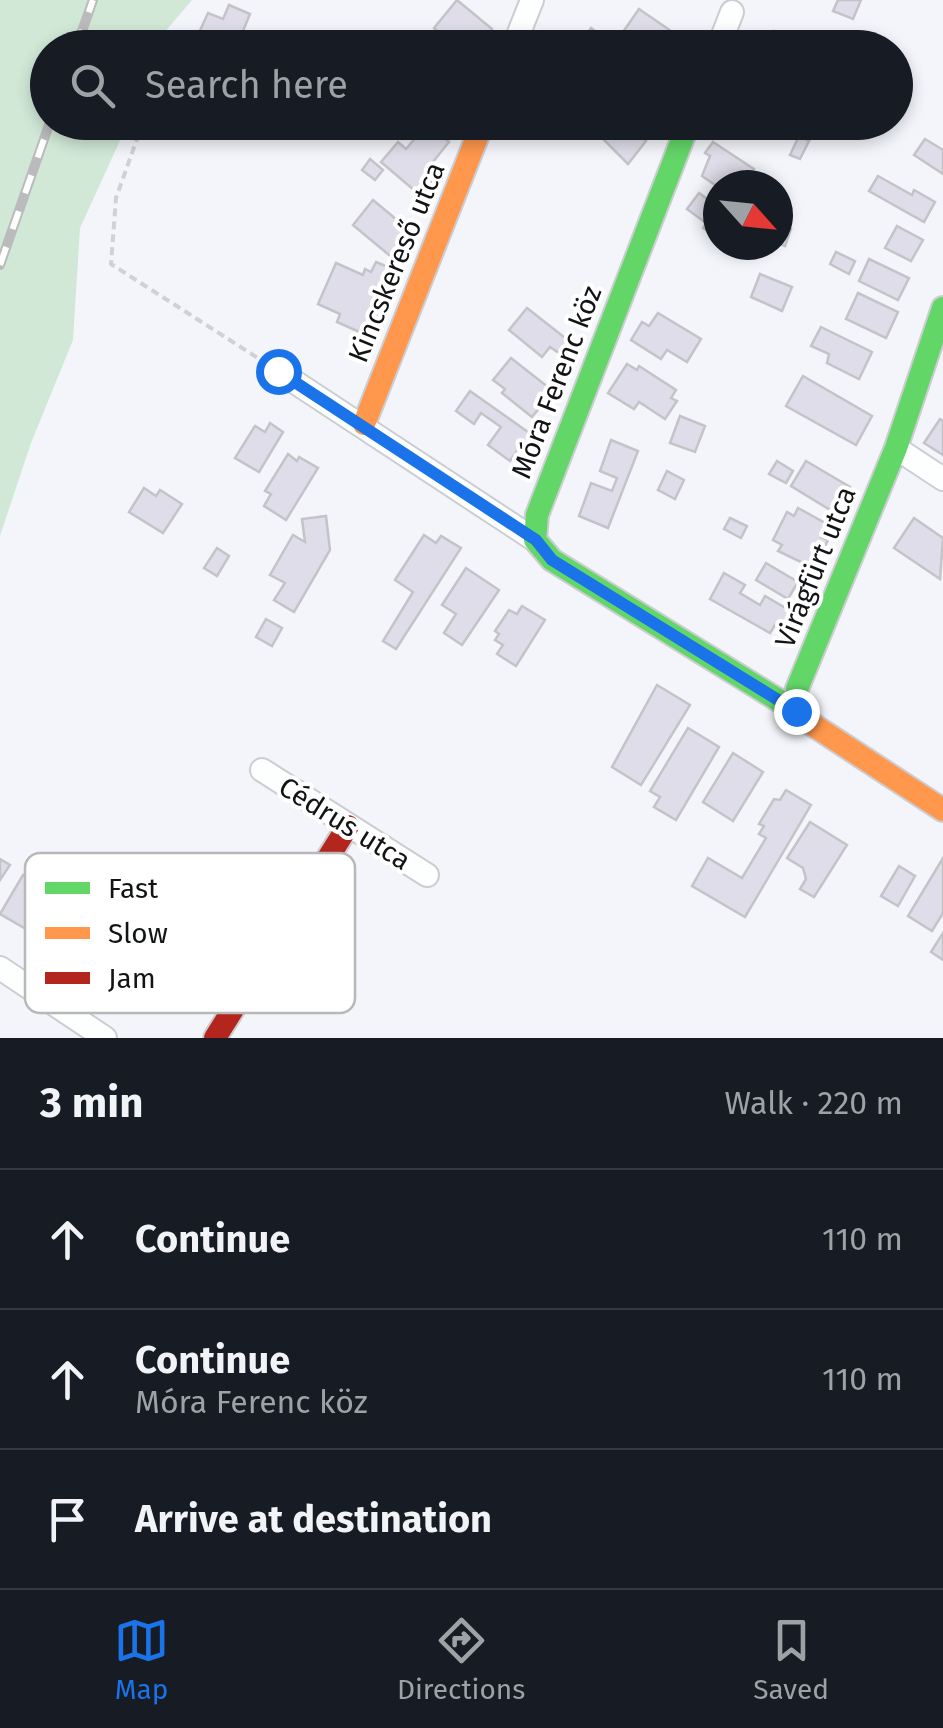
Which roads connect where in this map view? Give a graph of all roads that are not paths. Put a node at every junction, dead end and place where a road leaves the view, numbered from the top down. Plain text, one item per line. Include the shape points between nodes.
1 (532, 0) edge
2 (732, 12) dead end
3 (520, 30) edge
4 (725, 30) edge
5 (477, 140) edge
6 (682, 140) edge
7 (943, 308) edge
8 (278, 371) road end
9 (364, 424) junction
10 (896, 448) junction
11 (943, 479) edge
12 (536, 540) junction
13 (796, 711) junction
14 (262, 770) dead end
15 (943, 810) edge
16 (348, 826) junction
17 (331, 853) edge
18 (428, 875) dead end
19 (0, 968) edge
20 (25, 985) edge
21 (68, 1013) edge
22 (231, 1013) edge
23 (105, 1038) edge
24 (215, 1038) edge

1 - 3 street
2 - 4 street
5 - 9 street, Kincskereső utca
6 - 12 street, Móra Ferenc köz via 537,515
7 - 10 street, Virágfürt utca
8 - 9 street
9 - 12 street
10 - 11 street
10 - 13 street, Virágfürt utca via 797,689
12 - 13 street via 552,560
13 - 15 street
14 - 16 street, Cédrus utca
16 - 17 street
16 - 18 street, Cédrus utca
19 - 20 street
21 - 23 street
22 - 24 street

